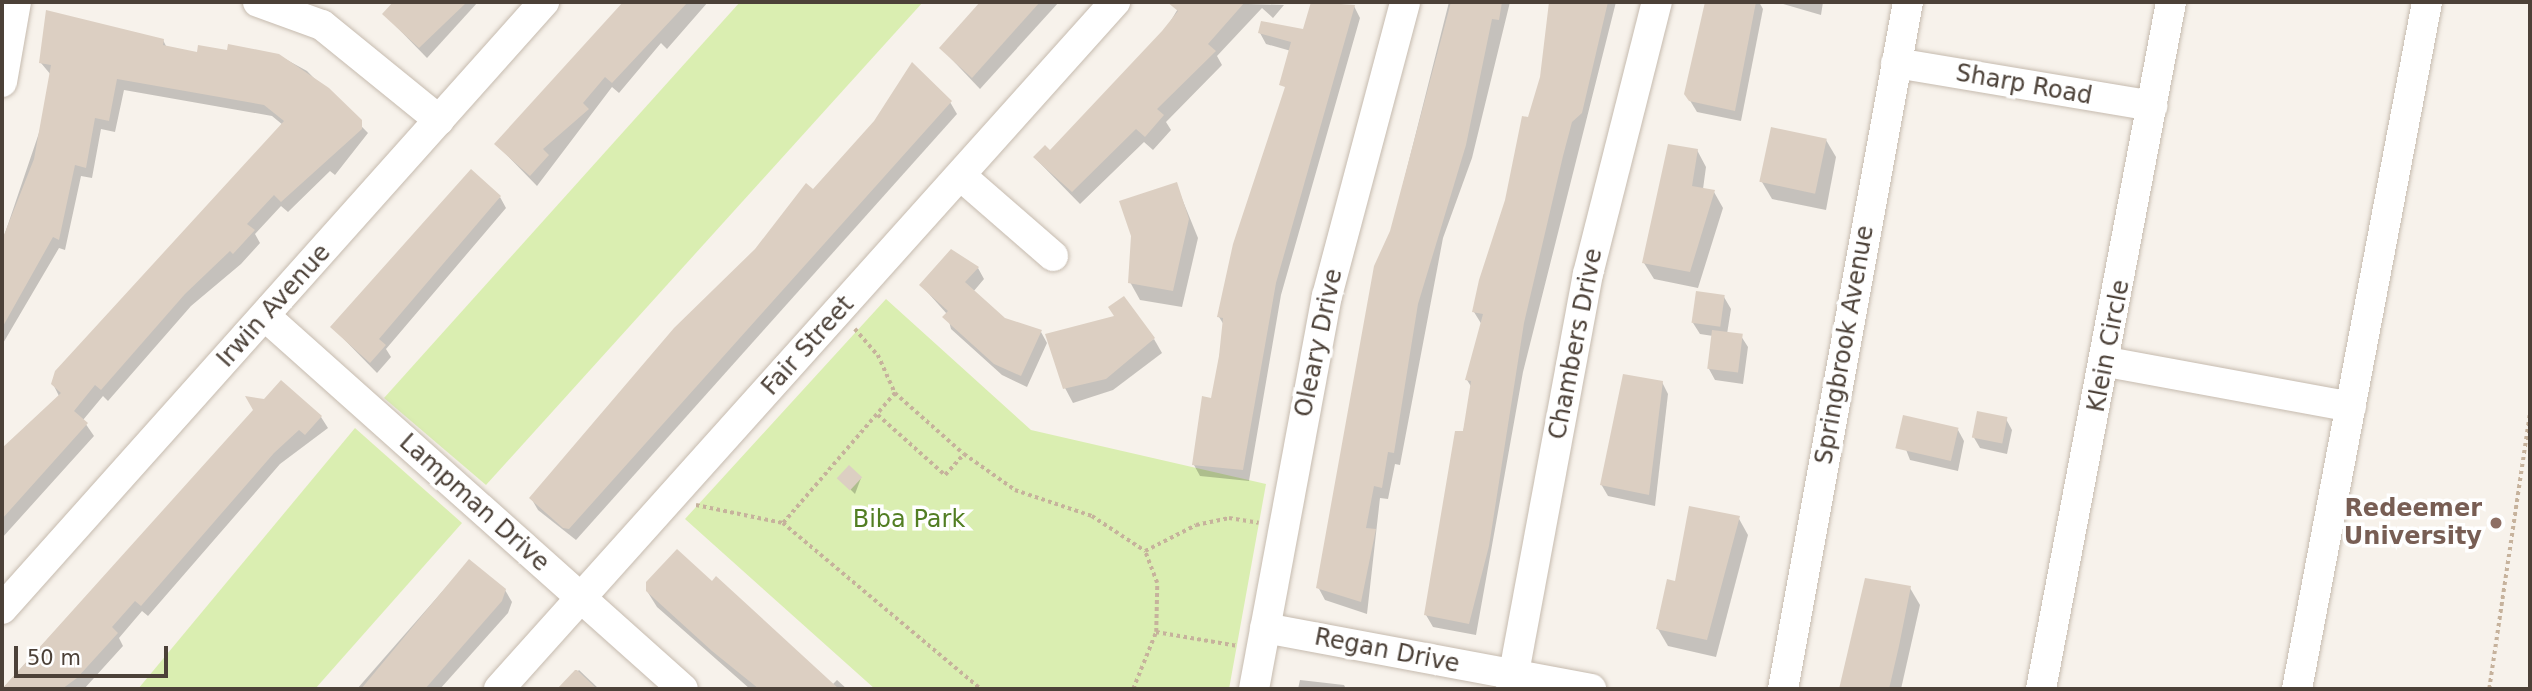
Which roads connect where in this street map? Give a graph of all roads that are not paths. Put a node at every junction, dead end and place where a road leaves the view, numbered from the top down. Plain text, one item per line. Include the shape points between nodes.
1 (16, 2) edge
2 (258, 2) edge
3 (544, 2) edge
4 (1115, 2) edge
5 (1405, 2) edge
6 (1657, 2) edge
7 (1908, 2) edge
8 (2171, 2) edge
9 (2427, 2) edge
10 (1896, 63) junction
11 (2, 82) edge
12 (2152, 106) junction
13 (439, 120) junction
14 (961, 176) junction
15 (1053, 256) dead end
16 (265, 316) junction
17 (2107, 362) junction
18 (2351, 407) junction
19 (582, 598) junction
20 (2, 609) edge
21 (1265, 628) junction
22 (1513, 682) edge
23 (499, 689) edge
24 (683, 689) edge
25 (1254, 689) edge
26 (1591, 689) edge
27 (1783, 689) edge
28 (2041, 689) edge
29 (2297, 689) edge

1 - 11 street
2 - 13 street via 322,26
3 - 13 street, Irwin Avenue
4 - 14 street, Fair Street
5 - 21 street, Oleary Drive via 1326,296
6 - 22 street, Chambers Drive via 1588,274
7 - 10 street, Springbrook Avenue
8 - 12 street, Klein Circle
9 - 18 street
10 - 12 street, Sharp Road
10 - 27 street, Springbrook Avenue
12 - 17 street, Klein Circle
13 - 16 street, Irwin Avenue
14 - 15 street
14 - 19 street, Fair Street
16 - 19 street, Lampman Drive
16 - 20 street, Irwin Avenue
17 - 18 street
17 - 28 street, Klein Circle
18 - 29 street
19 - 23 street, Fair Street
19 - 24 street, Lampman Drive
21 - 22 street, Regan Drive
21 - 25 street, Oleary Drive
22 - 26 street, Regan Drive

